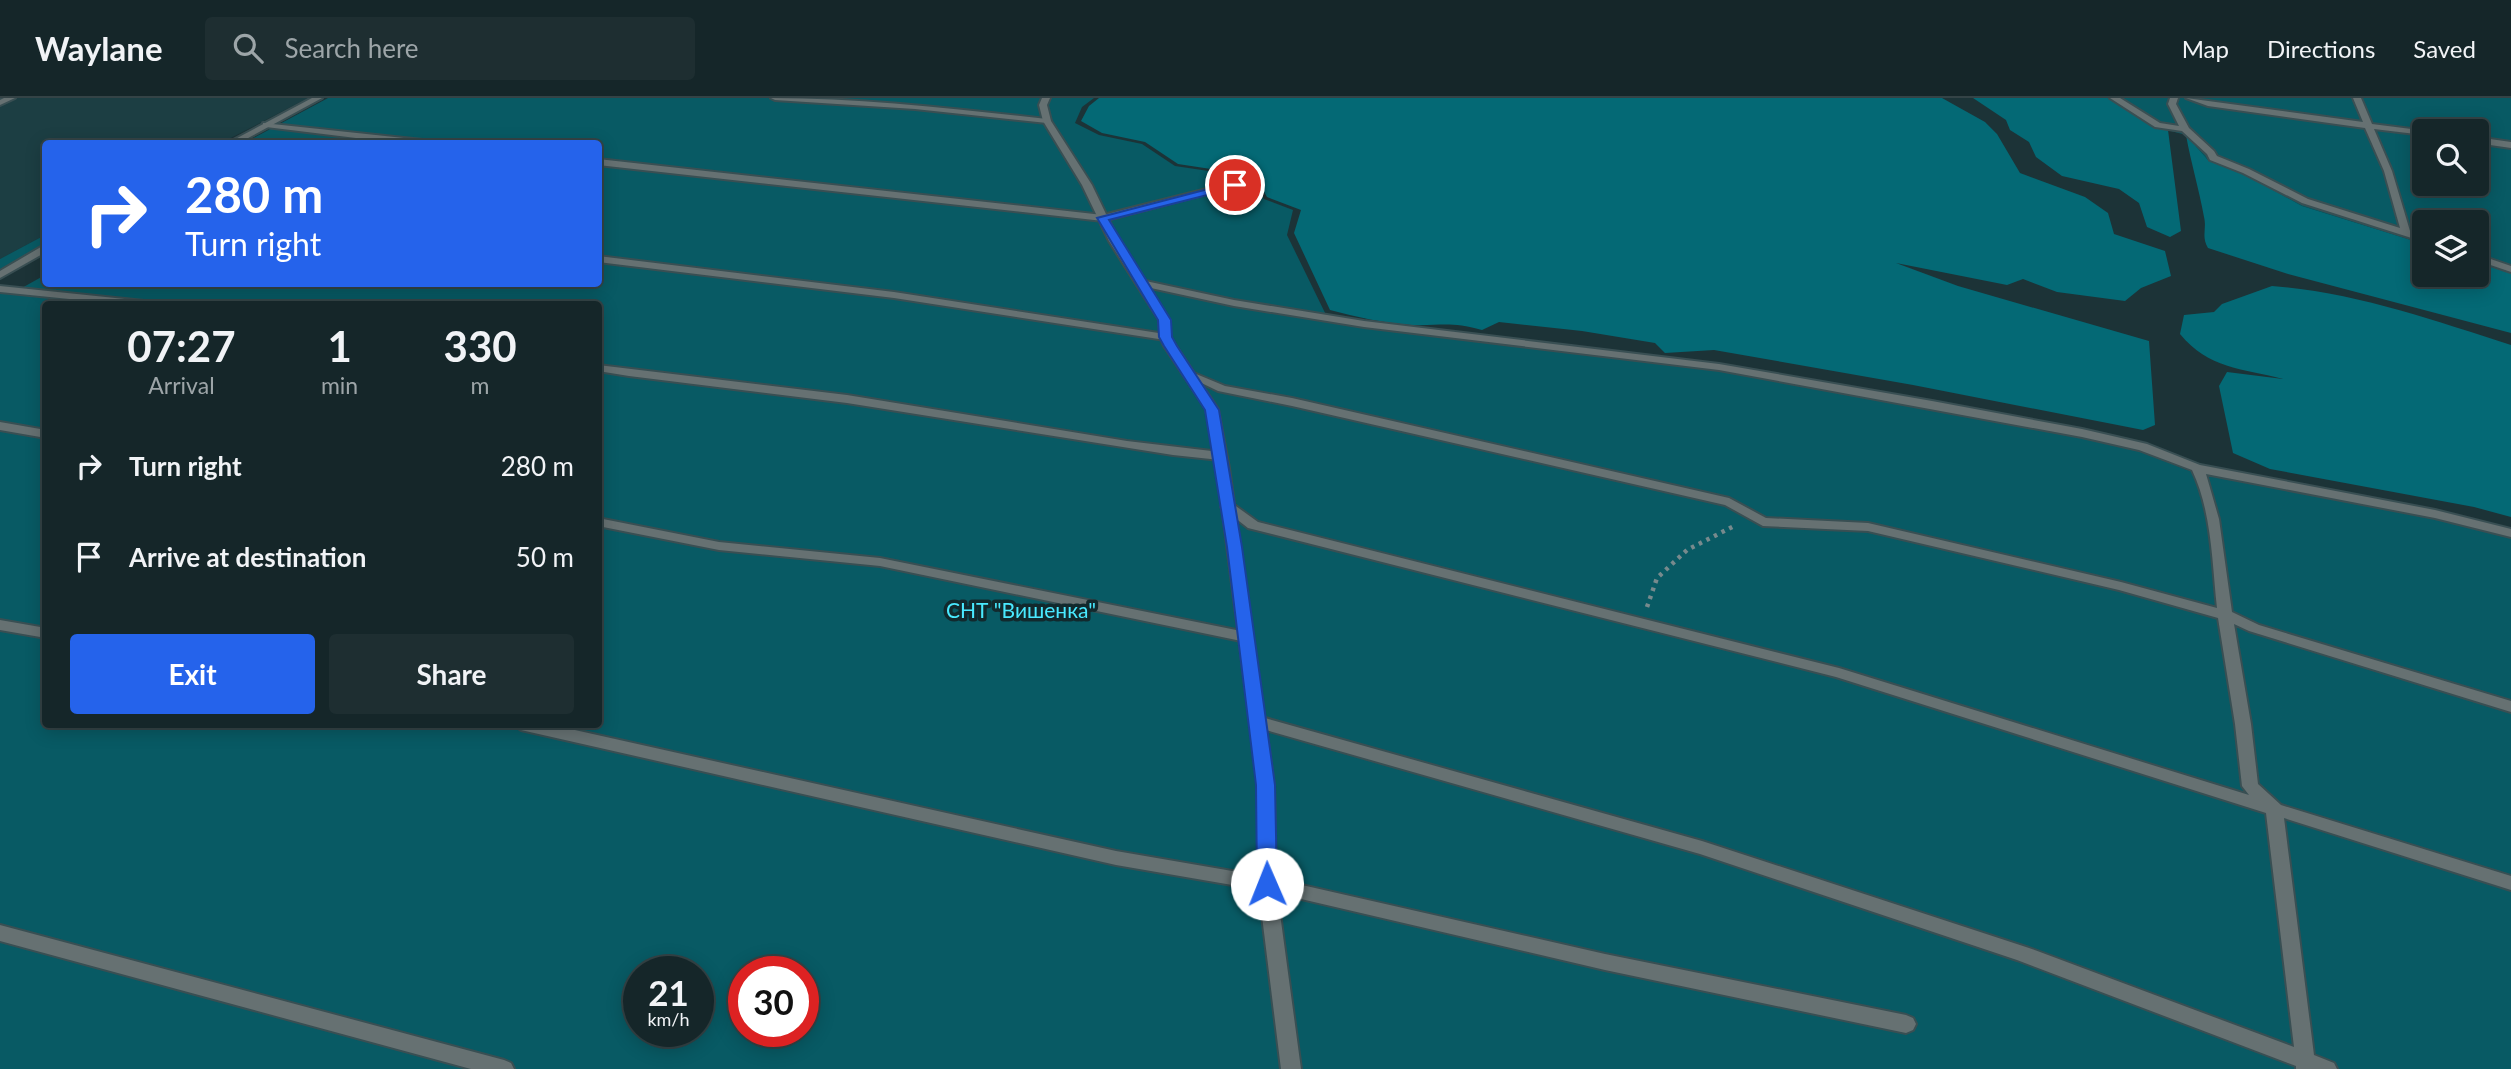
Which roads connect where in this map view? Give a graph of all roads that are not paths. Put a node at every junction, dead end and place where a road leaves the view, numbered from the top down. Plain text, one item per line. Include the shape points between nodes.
1 (10, 98) edge
2 (318, 98) edge
3 (775, 98) edge
4 (1046, 98) edge
5 (2114, 98) edge
6 (2174, 98) edge
7 (2190, 98) edge
8 (2357, 98) edge
9 (0, 103) edge
10 (1047, 121) junction
11 (2368, 124) junction
12 (266, 125) junction
13 (2185, 129) junction
14 (2412, 131) edge
15 (238, 140) edge
16 (397, 140) edge
17 (2489, 142) edge
18 (2511, 145) edge
19 (602, 162) edge
20 (1235, 185) dead end
21 (1103, 218) junction
22 (2406, 233) junction
23 (2412, 235) edge
24 (42, 249) edge
25 (602, 259) edge
26 (2489, 261) edge
27 (2511, 269) edge
28 (0, 275) edge
29 (1140, 283) junction
30 (0, 289) edge
31 (115, 301) edge
32 (1165, 337) junction
33 (602, 369) edge
34 (1189, 374) junction
35 (0, 426) edge
36 (42, 433) edge
37 (1220, 456) junction
38 (2197, 468) junction
39 (1228, 507) junction
40 (602, 523) edge
41 (2511, 533) edge
42 (2226, 615) junction
43 (0, 625) edge
44 (42, 632) edge
45 (1246, 637) junction
46 (2511, 707) edge
47 (1258, 722) junction
48 (539, 728) edge
49 (2274, 807) junction
50 (2511, 883) edge
51 (1267, 884) junction
52 (0, 933) edge
53 (1906, 1024) dead end
54 (2306, 1065) edge
55 (504, 1069) edge
56 (1291, 1069) edge
57 (2327, 1069) edge

1 - 9 street
2 - 12 street
3 - 10 street
4 - 10 street
5 - 13 street via 2158,125
6 - 13 street via 2172,104
7 - 11 street
8 - 11 street
10 - 21 street
11 - 14 street
11 - 22 street
12 - 15 street
12 - 16 street
13 - 22 street via 2213,159 2305,201
17 - 18 street
19 - 21 street
20 - 21 street
21 - 29 street
22 - 23 street
24 - 28 street
25 - 32 street via 894,295
26 - 27 street
29 - 32 street via 1164,320
29 - 38 street via 1364,324 1733,369 2082,433 2143,447
30 - 31 street
32 - 34 street
33 - 37 street via 845,399 1140,448
34 - 37 street via 1212,410
34 - 42 street via 1222,389 1729,502 1763,522 1868,527
35 - 36 street
37 - 39 street
38 - 41 street
38 - 42 street via 2214,535
39 - 45 street
39 - 49 street via 1253,526 1839,673
40 - 45 street via 719,546 880,562
42 - 46 street via 2254,628
42 - 49 street via 2247,737 2250,786
43 - 44 street
45 - 47 street
47 - 51 street via 1266,785
47 - 54 street via 1702,848 2022,954
48 - 51 street via 1116,858
49 - 50 street
49 - 54 street
51 - 53 street via 1605,962
51 - 56 street
52 - 55 street
54 - 57 street

